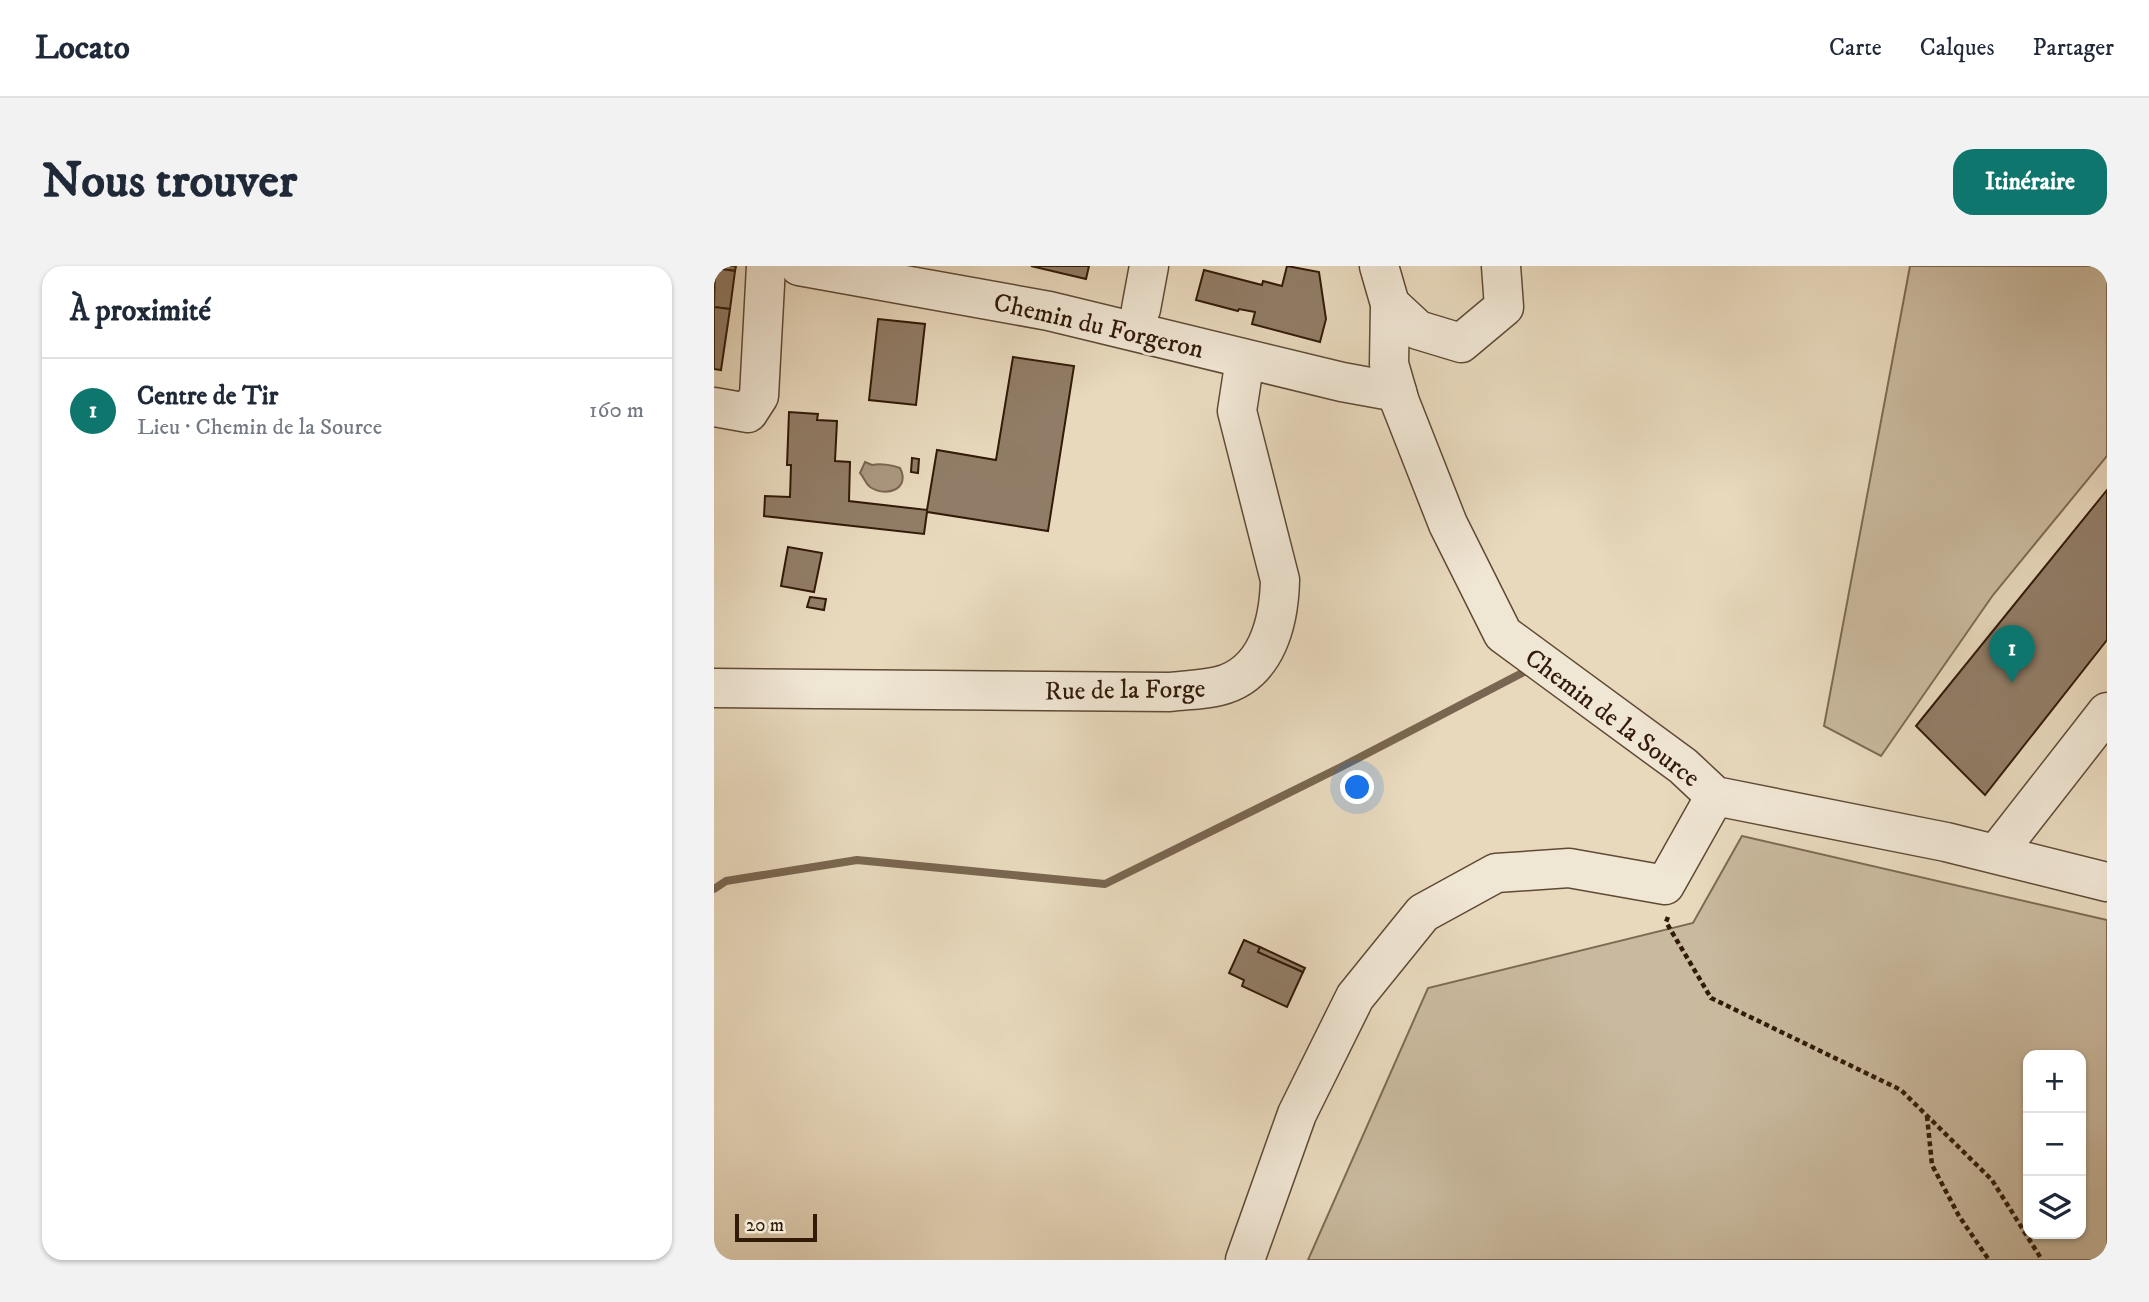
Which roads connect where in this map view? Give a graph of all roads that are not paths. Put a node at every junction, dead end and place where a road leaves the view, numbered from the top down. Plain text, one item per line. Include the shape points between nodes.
1 (766, 266) edge
2 (799, 266) edge
3 (1149, 266) edge
4 (1379, 266) edge
5 (1501, 266) edge
6 (1390, 304) junction
7 (1141, 309) dead end
8 (1244, 359) junction
9 (1397, 392) junction
10 (714, 407) edge
11 (714, 688) edge
12 (2107, 712) edge
13 (1715, 796) junction
14 (1996, 854) junction
15 (2107, 882) edge
16 (1245, 1260) edge

1 - 10 street via 759,396 748,414
2 - 8 street, Chemin du Forgeron via 1049,311
3 - 7 street
4 - 6 street, Chemin de la Source
5 - 6 street via 1504,307 1461,343 1418,330
6 - 9 street, Chemin de la Source via 1389,364
8 - 9 street, Chemin du Forgeron
8 - 11 street, Rue de la Forge via 1237,411 1280,580 1273,634 1244,675 1220,686 1170,692
9 - 13 street, Chemin de la Source via 1448,524 1503,634 1683,766
12 - 14 street
13 - 14 street, Chemin de la Source
13 - 16 street via 1665,885 1569,868 1496,873 1423,913 1355,997 1297,1114
14 - 15 street, Chemin de la Source

